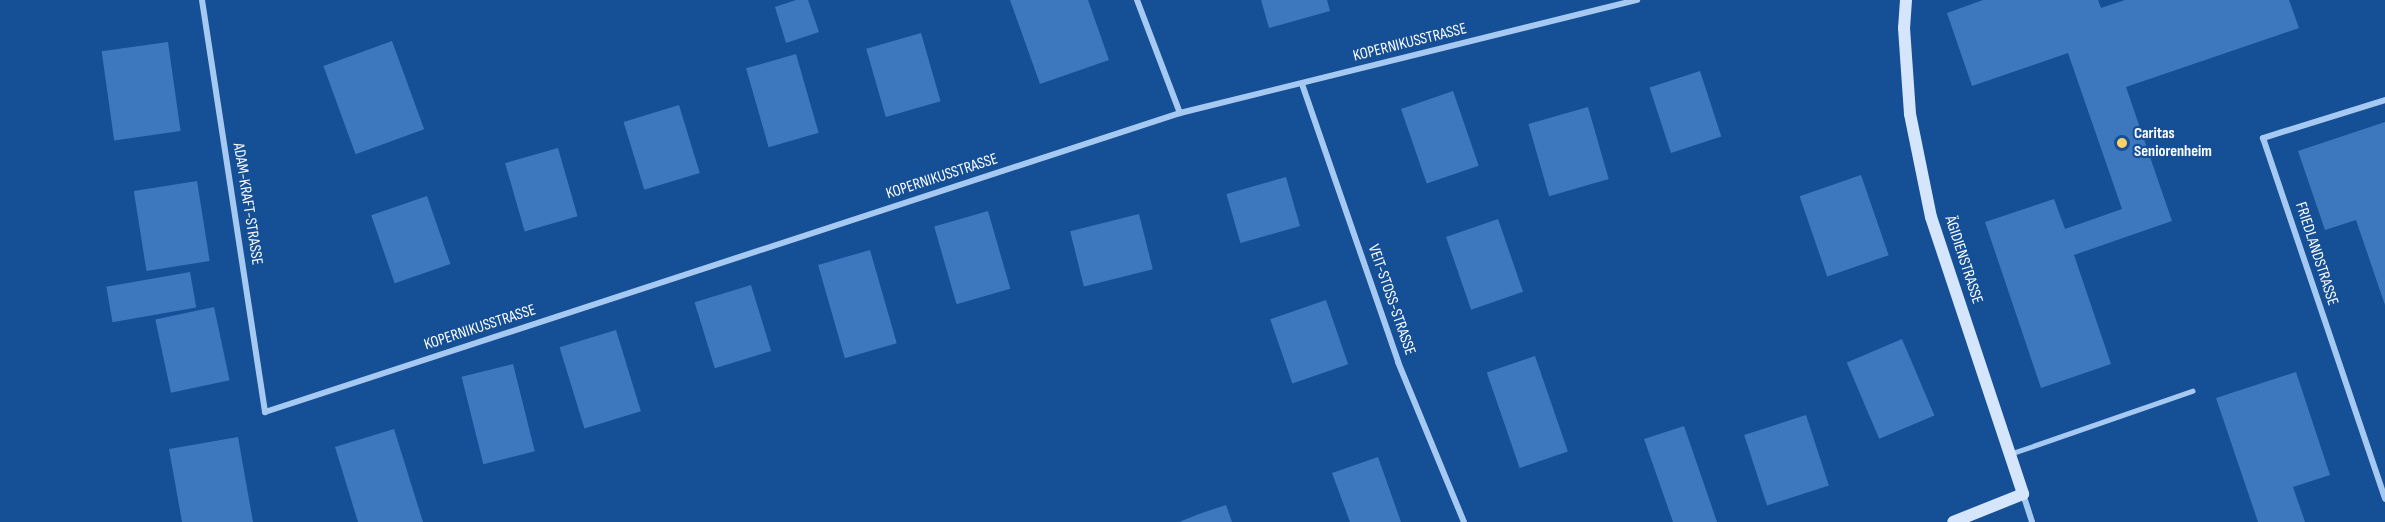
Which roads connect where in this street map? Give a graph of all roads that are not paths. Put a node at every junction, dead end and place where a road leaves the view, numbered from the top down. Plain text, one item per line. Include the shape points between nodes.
1 (202, 0) edge
2 (1137, 0) edge
3 (1637, 0) edge
4 (1906, 0) edge
5 (1302, 84) junction
6 (2385, 100) edge
7 (1180, 113) junction
8 (2192, 391) dead end
9 (265, 412) joint
10 (2010, 454) junction
11 (2023, 494) junction
12 (2385, 499) edge
13 (1464, 522) edge
14 (1953, 522) edge
15 (2032, 522) edge

1 - 9 street, ADAM-KRAFT-STRASSE
2 - 7 street
3 - 5 street, KOPERNIKUSSTRASSE
4 - 10 street, ÄGIDIENSTRASSE via 1910,114 1931,217
5 - 7 street, KOPERNIKUSSTRASSE
5 - 13 street, VEIT-STOSS-STRASSE via 1398,362
6 - 12 street, FRIEDLANDSTRASSE via 2263,138
7 - 9 street, KOPERNIKUSSTRASSE
8 - 10 lane
10 - 11 street, ÄGIDIENSTRASSE
11 - 14 street
11 - 15 street, ÄGIDIENSTRASSE

